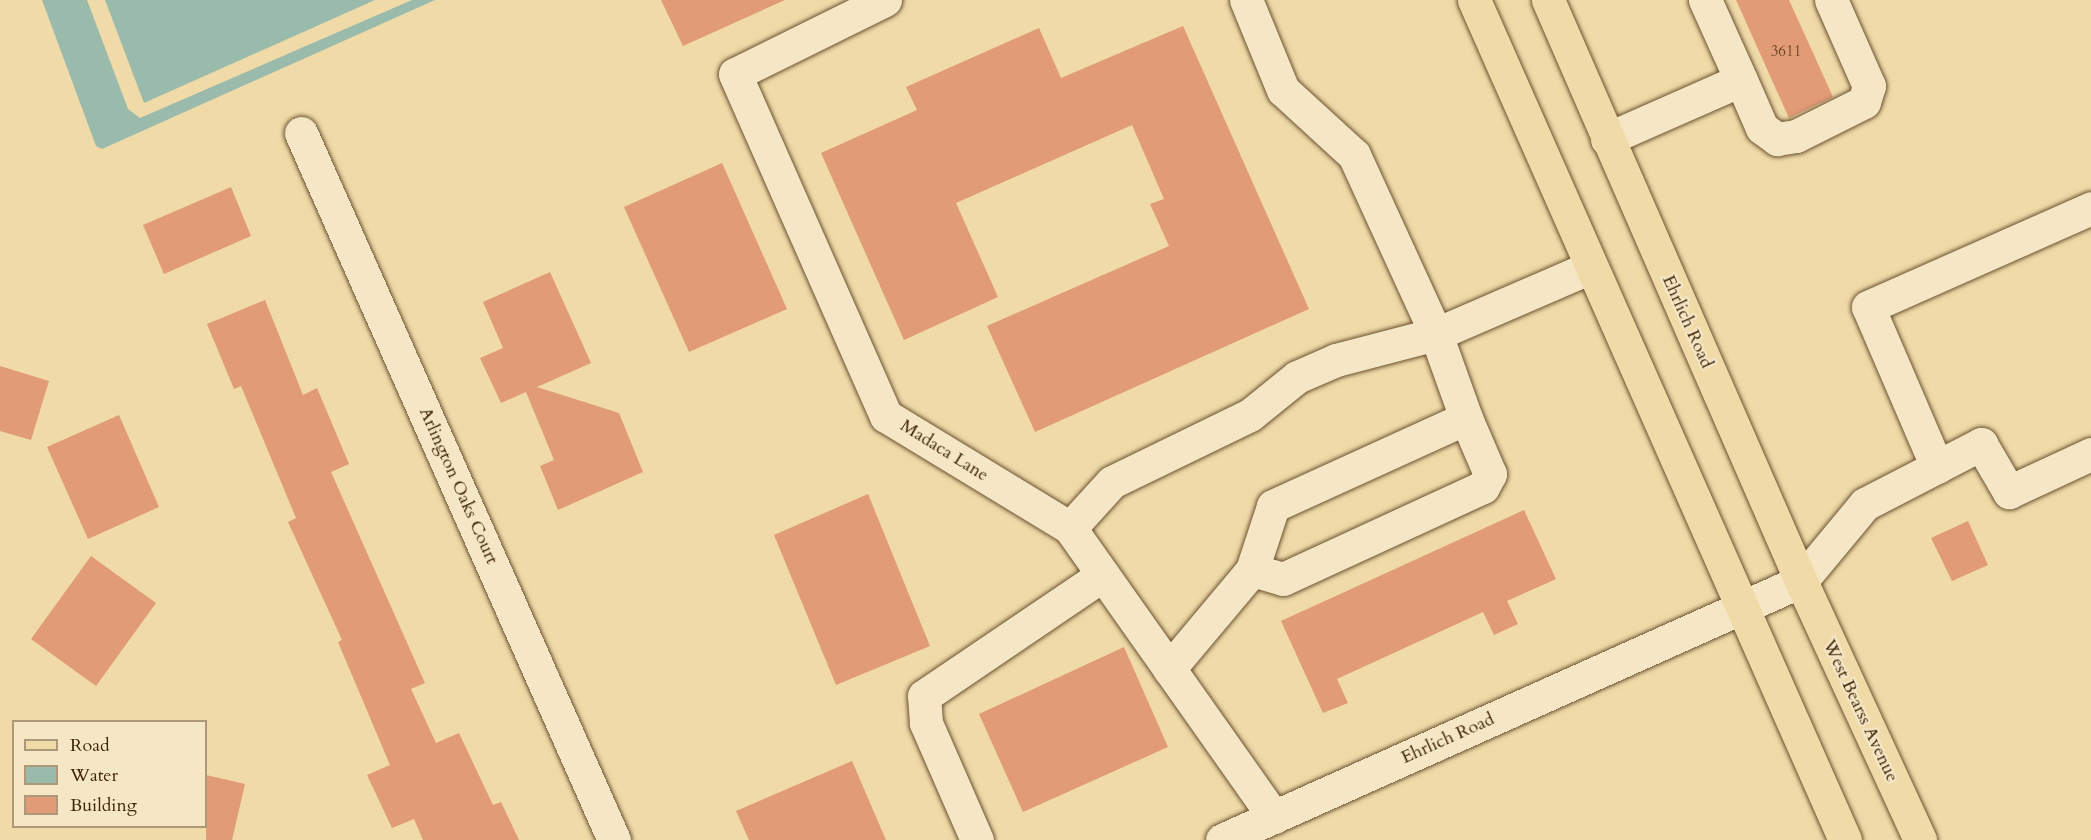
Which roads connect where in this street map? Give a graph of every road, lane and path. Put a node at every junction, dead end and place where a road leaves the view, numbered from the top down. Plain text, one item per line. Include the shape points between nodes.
1 (885, 0) edge
2 (1246, 0) edge
3 (1474, 0) edge
4 (1548, 0) edge
5 (1705, 0) edge
6 (1831, 0) edge
7 (1741, 80) junction
8 (301, 133) dead end
9 (1607, 139) junction
10 (2091, 208) edge
11 (1591, 267) junction
12 (1436, 334) junction
13 (1466, 418) junction
14 (2091, 454) edge
15 (1937, 467) junction
16 (1070, 528) junction
17 (1252, 570) junction
18 (1103, 575) junction
19 (1801, 581) junction
20 (1740, 610) junction
21 (1169, 669) junction
22 (1274, 817) junction
23 (614, 840) edge
24 (977, 840) edge
25 (1222, 840) edge
26 (1845, 840) edge
27 (1920, 840) edge

1 - 16 street, Madaca Lane via 735,74 886,416
2 - 12 street via 1283,90 1354,155
3 - 11 main road
4 - 9 main road, Ehrlich Road
5 - 7 street
6 - 7 street via 1869,86 1864,102 1796,136 1777,139 1762,128
7 - 9 street
8 - 23 street, Arlington Oaks Court
9 - 19 main road, Ehrlich Road
10 - 15 street via 1868,307
11 - 12 street
11 - 20 main road
12 - 13 street
12 - 16 street via 1336,360 1298,377 1250,415 1112,482
13 - 17 street via 1273,506
13 - 17 street via 1490,474 1483,487 1283,579
14 - 15 street via 2009,492 1981,444
15 - 19 street via 1865,504
16 - 18 street, Madaca Lane
17 - 21 street
18 - 21 street, Madaca Lane
18 - 24 street via 924,696 926,723
19 - 20 street, Ehrlich Road
19 - 27 main road, West Bearss Avenue
20 - 22 street, Ehrlich Road
20 - 26 main road
21 - 22 street, Madaca Lane
22 - 25 street, Ehrlich Road

